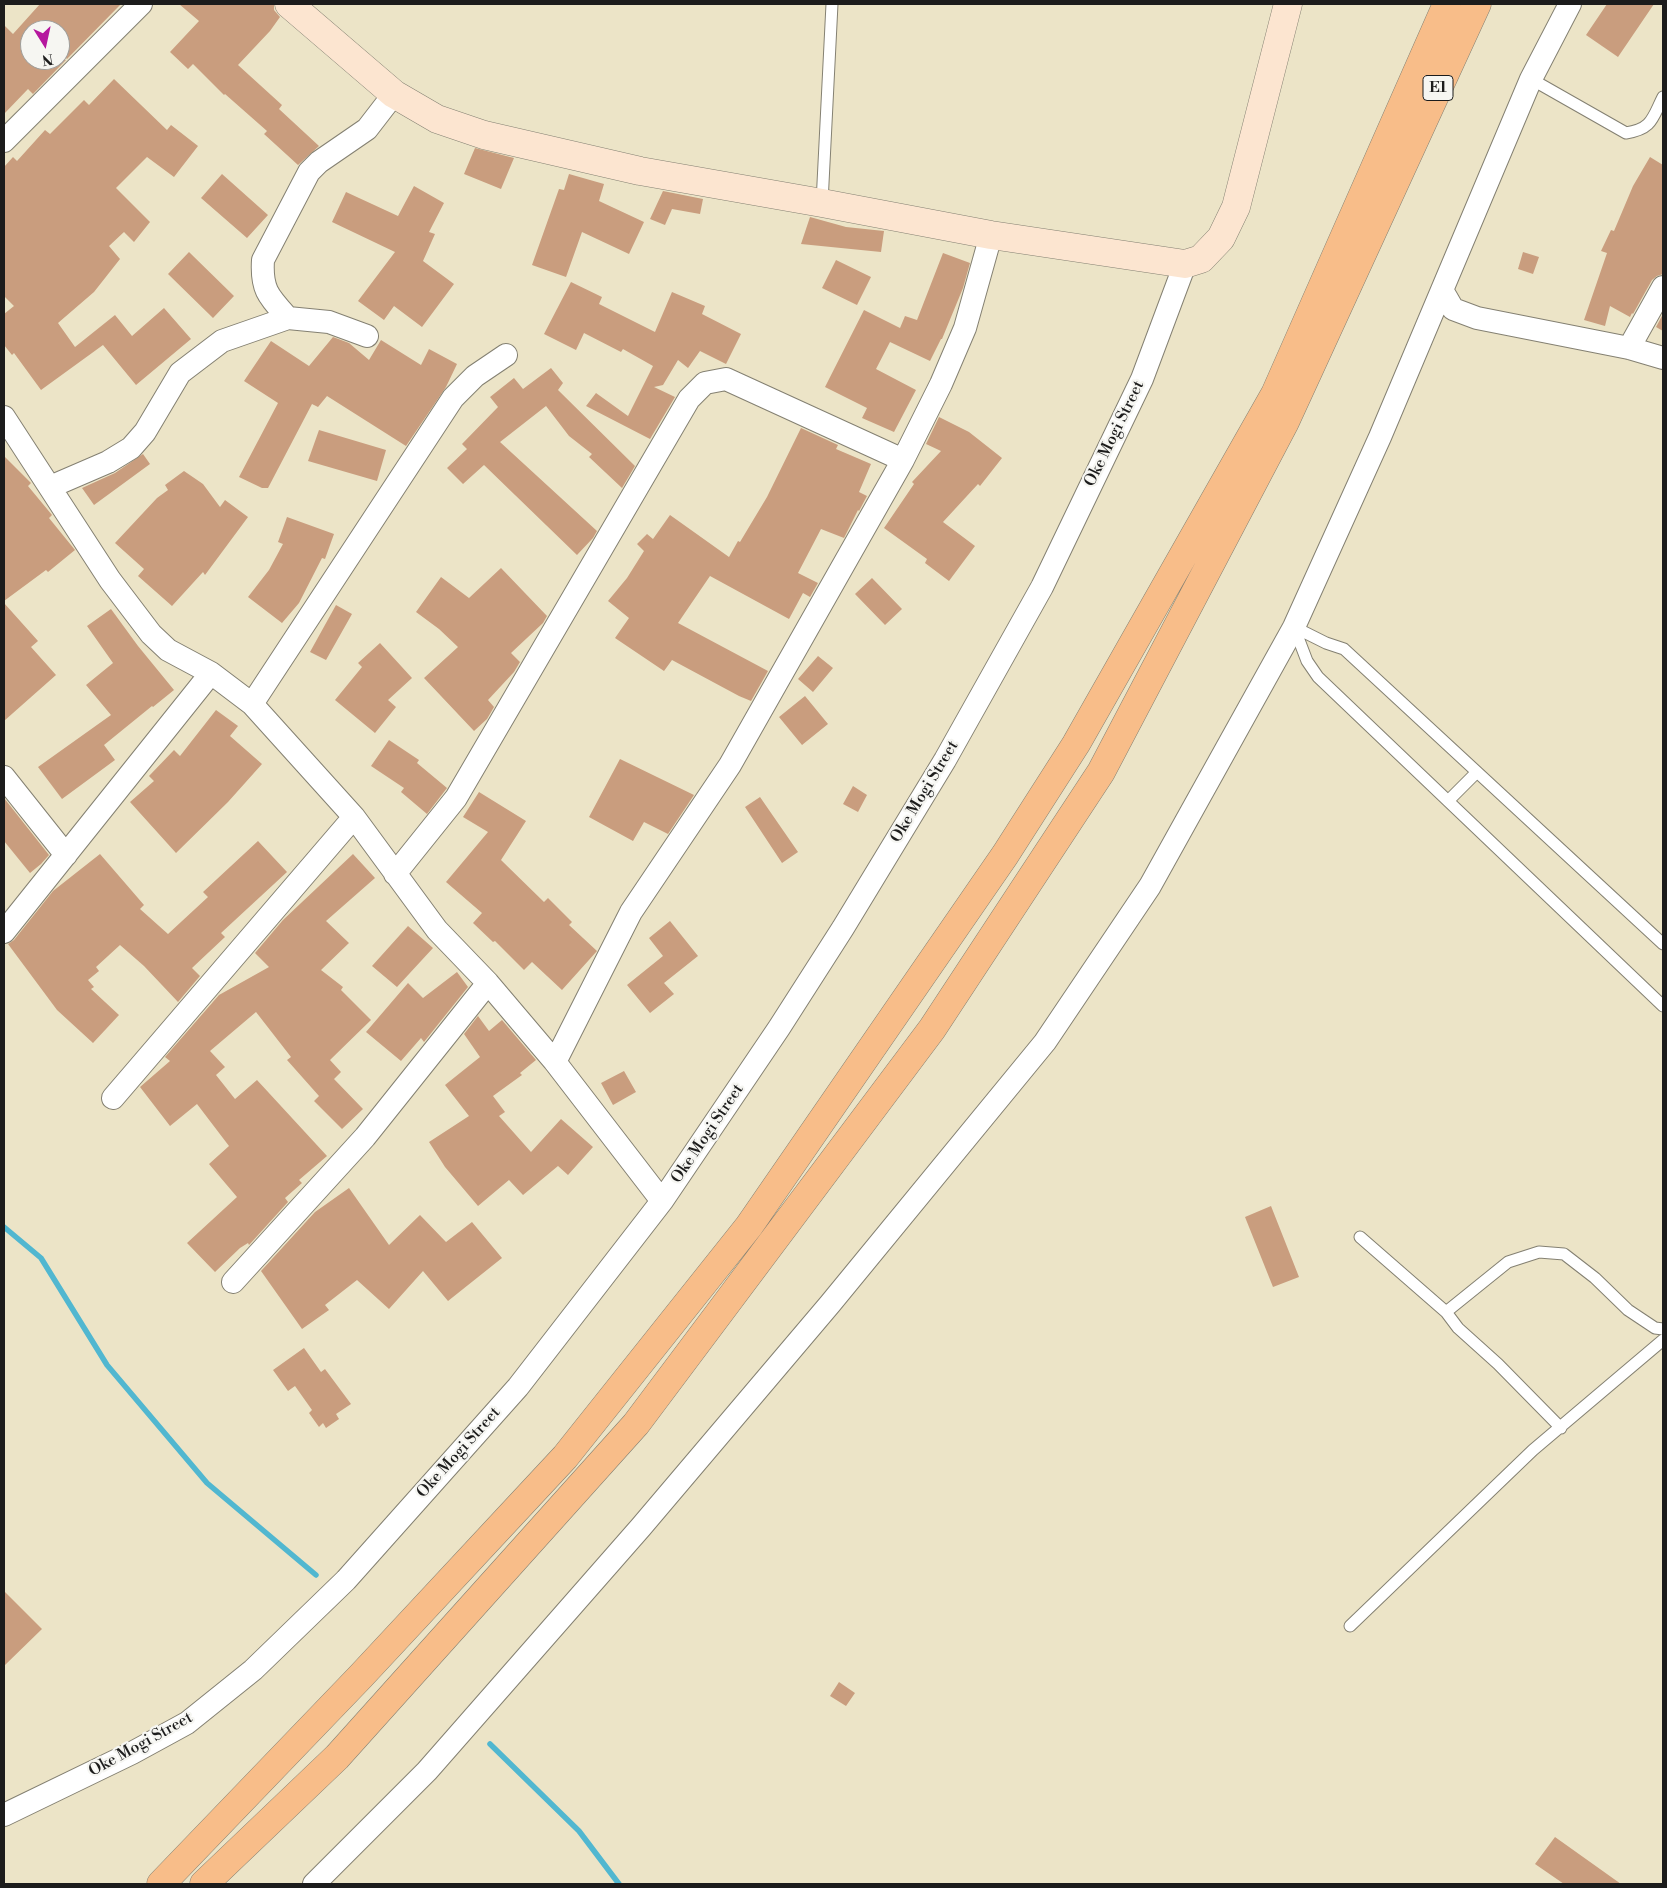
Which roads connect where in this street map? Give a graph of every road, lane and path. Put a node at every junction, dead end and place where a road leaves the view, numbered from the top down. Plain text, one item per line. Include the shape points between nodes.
1 (141, 4) edge
2 (289, 4) edge
3 (832, 4) edge
4 (1288, 4) edge
5 (1447, 4) edge
6 (1477, 4) edge
7 (1570, 4) edge
8 (1531, 79) junction
9 (394, 94) junction
10 (1663, 97) edge
11 (4, 141) edge
12 (822, 203) junction
13 (990, 235) junction
14 (1185, 264) junction
15 (1663, 287) edge
16 (1442, 290) junction
17 (288, 318) junction
18 (367, 336) dead end
19 (1629, 348) junction
20 (506, 354) dead end
21 (1663, 358) edge
22 (4, 417) edge
23 (903, 460) junction
24 (50, 487) junction
25 (1294, 627) junction
26 (211, 673) junction
27 (252, 704) junction
28 (1477, 772) junction
29 (4, 777) edge
30 (1448, 801) junction
31 (354, 818) junction
32 (66, 855) junction
33 (395, 874) junction
34 (4, 932) edge
35 (1663, 944) edge
36 (488, 983) junction
37 (1663, 1006) edge
38 (555, 1062) junction
39 (113, 1098) dead end
40 (662, 1201) junction
41 (1360, 1237) dead end
42 (233, 1282) dead end
43 (1446, 1312) junction
44 (1663, 1329) edge
45 (1663, 1340) edge
46 (1561, 1428) junction
47 (1350, 1626) dead end
48 (4, 1815) edge
49 (161, 1884) edge
50 (204, 1884) edge
51 (314, 1884) edge

1 - 11 street
2 - 9 street
3 - 12 lane
4 - 14 street via 1236,207 1221,238 1201,259
5 - 49 highway, E1 via 1275,394 1076,744 999,863 749,1226 565,1457
6 - 50 highway, E1 via 1285,422 1101,772 932,1029 636,1424 337,1757
7 - 8 street
8 - 10 lane via 1626,133 1640,131 1650,123
8 - 16 street
9 - 12 street via 437,119 484,135 640,171
9 - 17 street via 367,129 309,172 263,260 262,276 268,296
12 - 13 street
13 - 14 street
13 - 23 street via 965,328
14 - 40 street, Oke Mogi Street via 1142,379 1059,552 950,752 785,1020
15 - 19 street
16 - 19 street via 1453,309 1477,318
16 - 25 street
17 - 18 street via 329,322
17 - 24 street via 222,341 207,351 180,373 146,432 131,448 108,462
19 - 21 street
20 - 27 street via 475,376 454,398
22 - 24 street
23 - 33 street via 726,379 705,383 684,408 456,798
23 - 38 street via 730,765 632,912
24 - 26 street via 110,580 151,634 168,650
25 - 28 lane via 1344,649
25 - 30 lane via 1307,661 1318,676
25 - 51 street via 1150,886 1045,1042 641,1527 427,1771
26 - 27 street
26 - 32 street
27 - 31 street
28 - 30 lane
28 - 35 lane
29 - 32 street
30 - 37 lane
31 - 33 street
31 - 39 street
32 - 34 street
33 - 36 street via 437,930
36 - 38 street
36 - 42 street via 366,1137
38 - 40 street
40 - 48 street, Oke Mogi Street via 518,1387 346,1580 253,1670 187,1723
41 - 43 lane
43 - 44 lane via 1508,1262 1539,1252 1564,1254 1628,1310 1655,1328
43 - 46 lane via 1458,1328
45 - 46 lane
46 - 47 lane via 1515,1467

